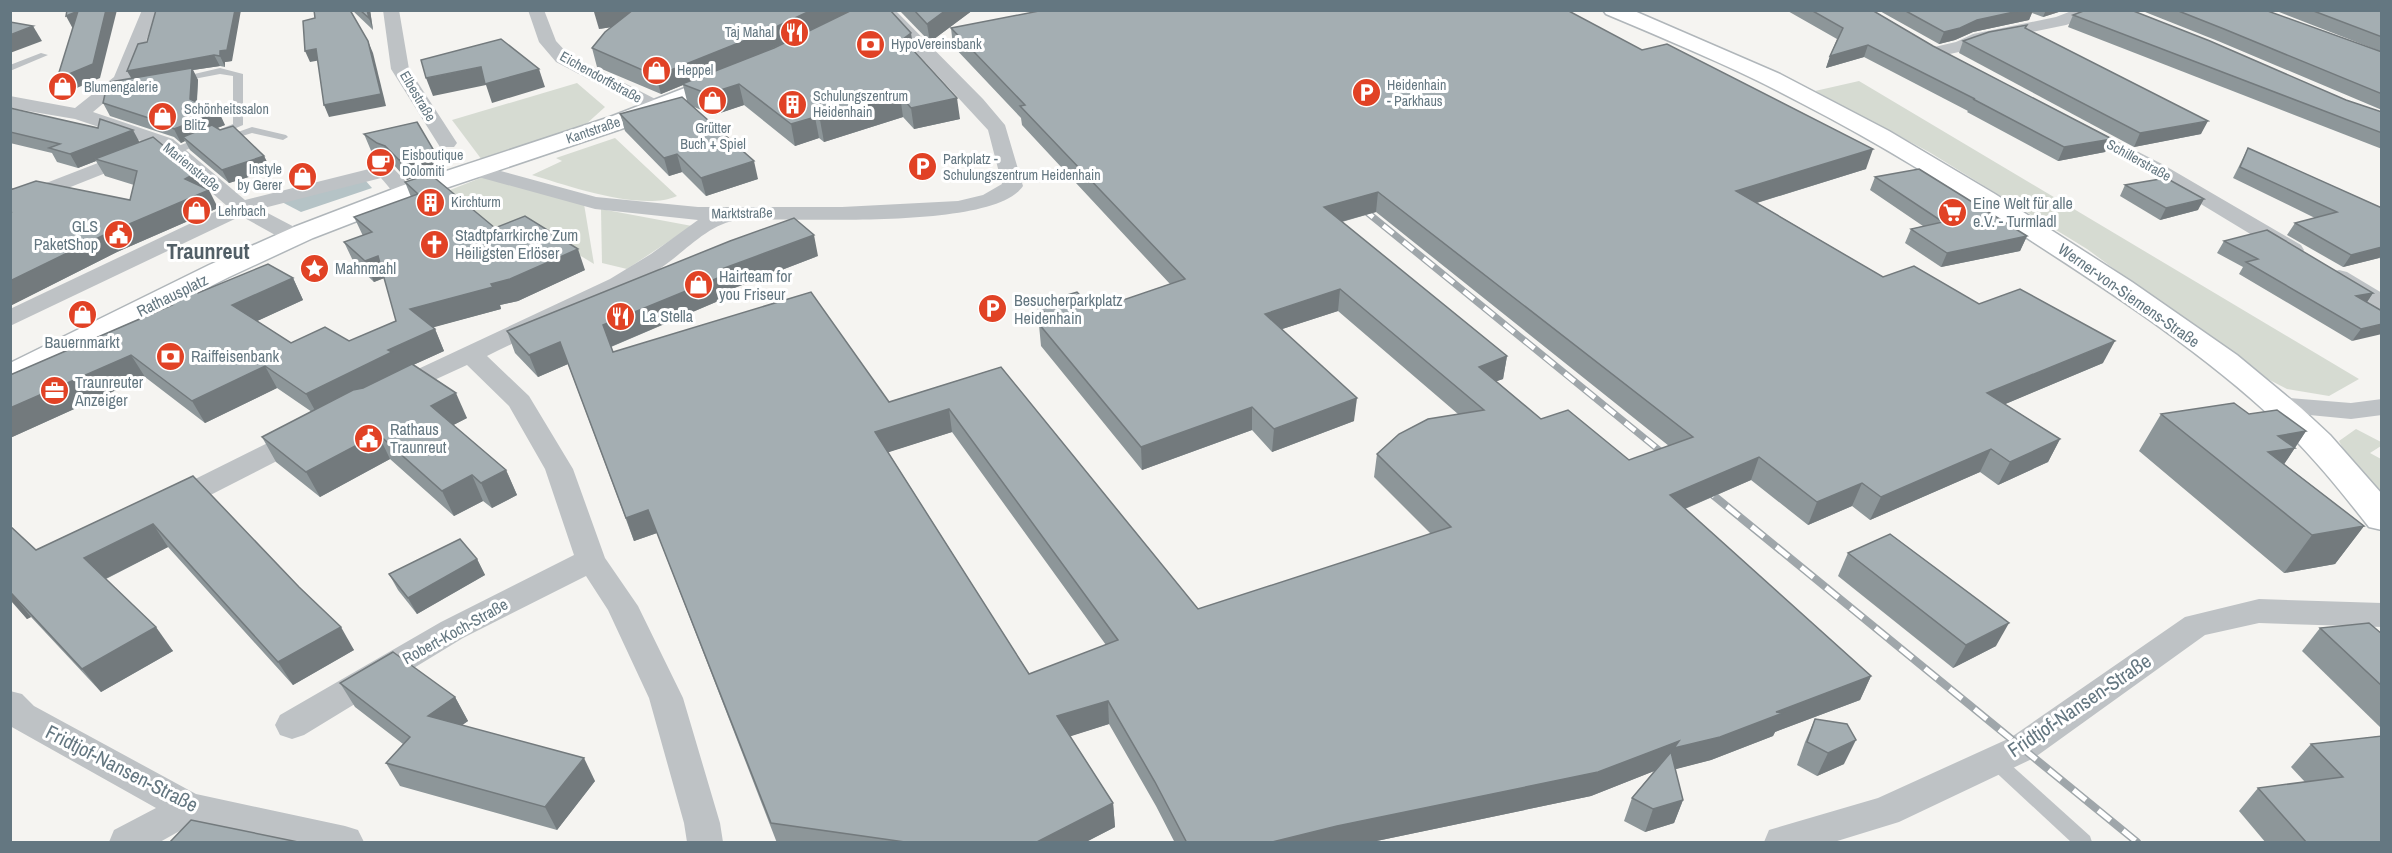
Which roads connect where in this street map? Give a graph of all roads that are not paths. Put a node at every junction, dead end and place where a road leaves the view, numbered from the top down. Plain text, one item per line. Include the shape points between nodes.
1 (150, 10) edge
2 (391, 10) edge
3 (536, 10) edge
4 (1613, 10) edge
5 (2092, 10) edge
6 (876, 12) edge
7 (2063, 14) edge
8 (1917, 42) edge
9 (1936, 52) junction
10 (593, 53) edge
11 (44, 55) dead end
12 (1957, 63) edge
13 (577, 66) junction
14 (10, 68) edge
15 (749, 69) edge
16 (164, 81) edge
17 (130, 87) edge
18 (108, 91) junction
19 (10, 102) edge
20 (656, 107) junction
21 (78, 114) junction
22 (2061, 118) edge
23 (283, 136) dead end
24 (447, 142) dead end
25 (173, 149) junction
26 (471, 170) junction
27 (406, 193) junction
28 (10, 205) edge
29 (241, 207) junction
30 (734, 214) junction
31 (294, 236) junction
32 (2382, 303) edge
33 (15, 314) edge
34 (469, 353) junction
35 (10, 375) edge
36 (375, 400) edge
37 (2277, 405) junction
38 (2382, 407) edge
39 (325, 425) edge
40 (173, 502) edge
41 (2382, 518) edge
42 (591, 560) junction
43 (2382, 615) edge
44 (10, 704) edge
45 (292, 725) dead end
46 (1994, 760) junction
47 (189, 808) junction
48 (127, 843) edge
49 (345, 843) edge
50 (705, 843) edge
51 (1782, 843) edge
52 (2083, 843) edge

1 - 18 street via 122,80
2 - 24 street, Elbestraße via 400,69
3 - 13 street, Eichendorffstraße via 548,42 562,58
4 - 37 street, Werner-von-Siemens-Straße via 1774,80 1961,183 2116,283
5 - 7 street
6 - 30 street, Marktstraße via 976,103 998,129 1013,186 990,200 958,207
7 - 9 street via 2053,23 2006,30
8 - 9 street
9 - 12 street
10 - 13 street
11 - 14 lane
13 - 20 street, Eichendorffstraße
15 - 20 street, Kantstraße
16 - 25 lane via 220,71 238,74 238,125
17 - 18 lane
18 - 21 street
19 - 21 street, Marienstraße
20 - 26 street, Kantstraße
21 - 25 street, Marienstraße
22 - 32 street, Schillerstraße via 2155,168
23 - 25 lane via 252,130
25 - 28 street
25 - 29 street, Marienstraße
26 - 27 street, Rathausplatz
26 - 30 street, Marktstraße via 595,203
27 - 29 street via 385,171
27 - 31 street, Rathausplatz
29 - 31 street, Marienstraße
29 - 33 street
30 - 34 street via 699,228 618,284
31 - 35 street, Rathausplatz
34 - 36 street
34 - 42 street via 520,402 559,469
37 - 38 street via 2352,411
37 - 41 street, Werner-von-Siemens-Straße via 2318,444
39 - 40 street
42 - 45 street, Robert-Koch-Straße via 452,630
42 - 50 street via 622,606 666,698
43 - 46 street, Fridtjof-Nansen-Straße via 2259,611 2196,626 2022,748
44 - 47 street, Fridtjof-Nansen-Straße via 22,716
46 - 51 street, Fridtjof-Nansen-Straße via 1886,811
46 - 52 lane
47 - 48 street
47 - 49 street, Fridtjof-Nansen-Straße

